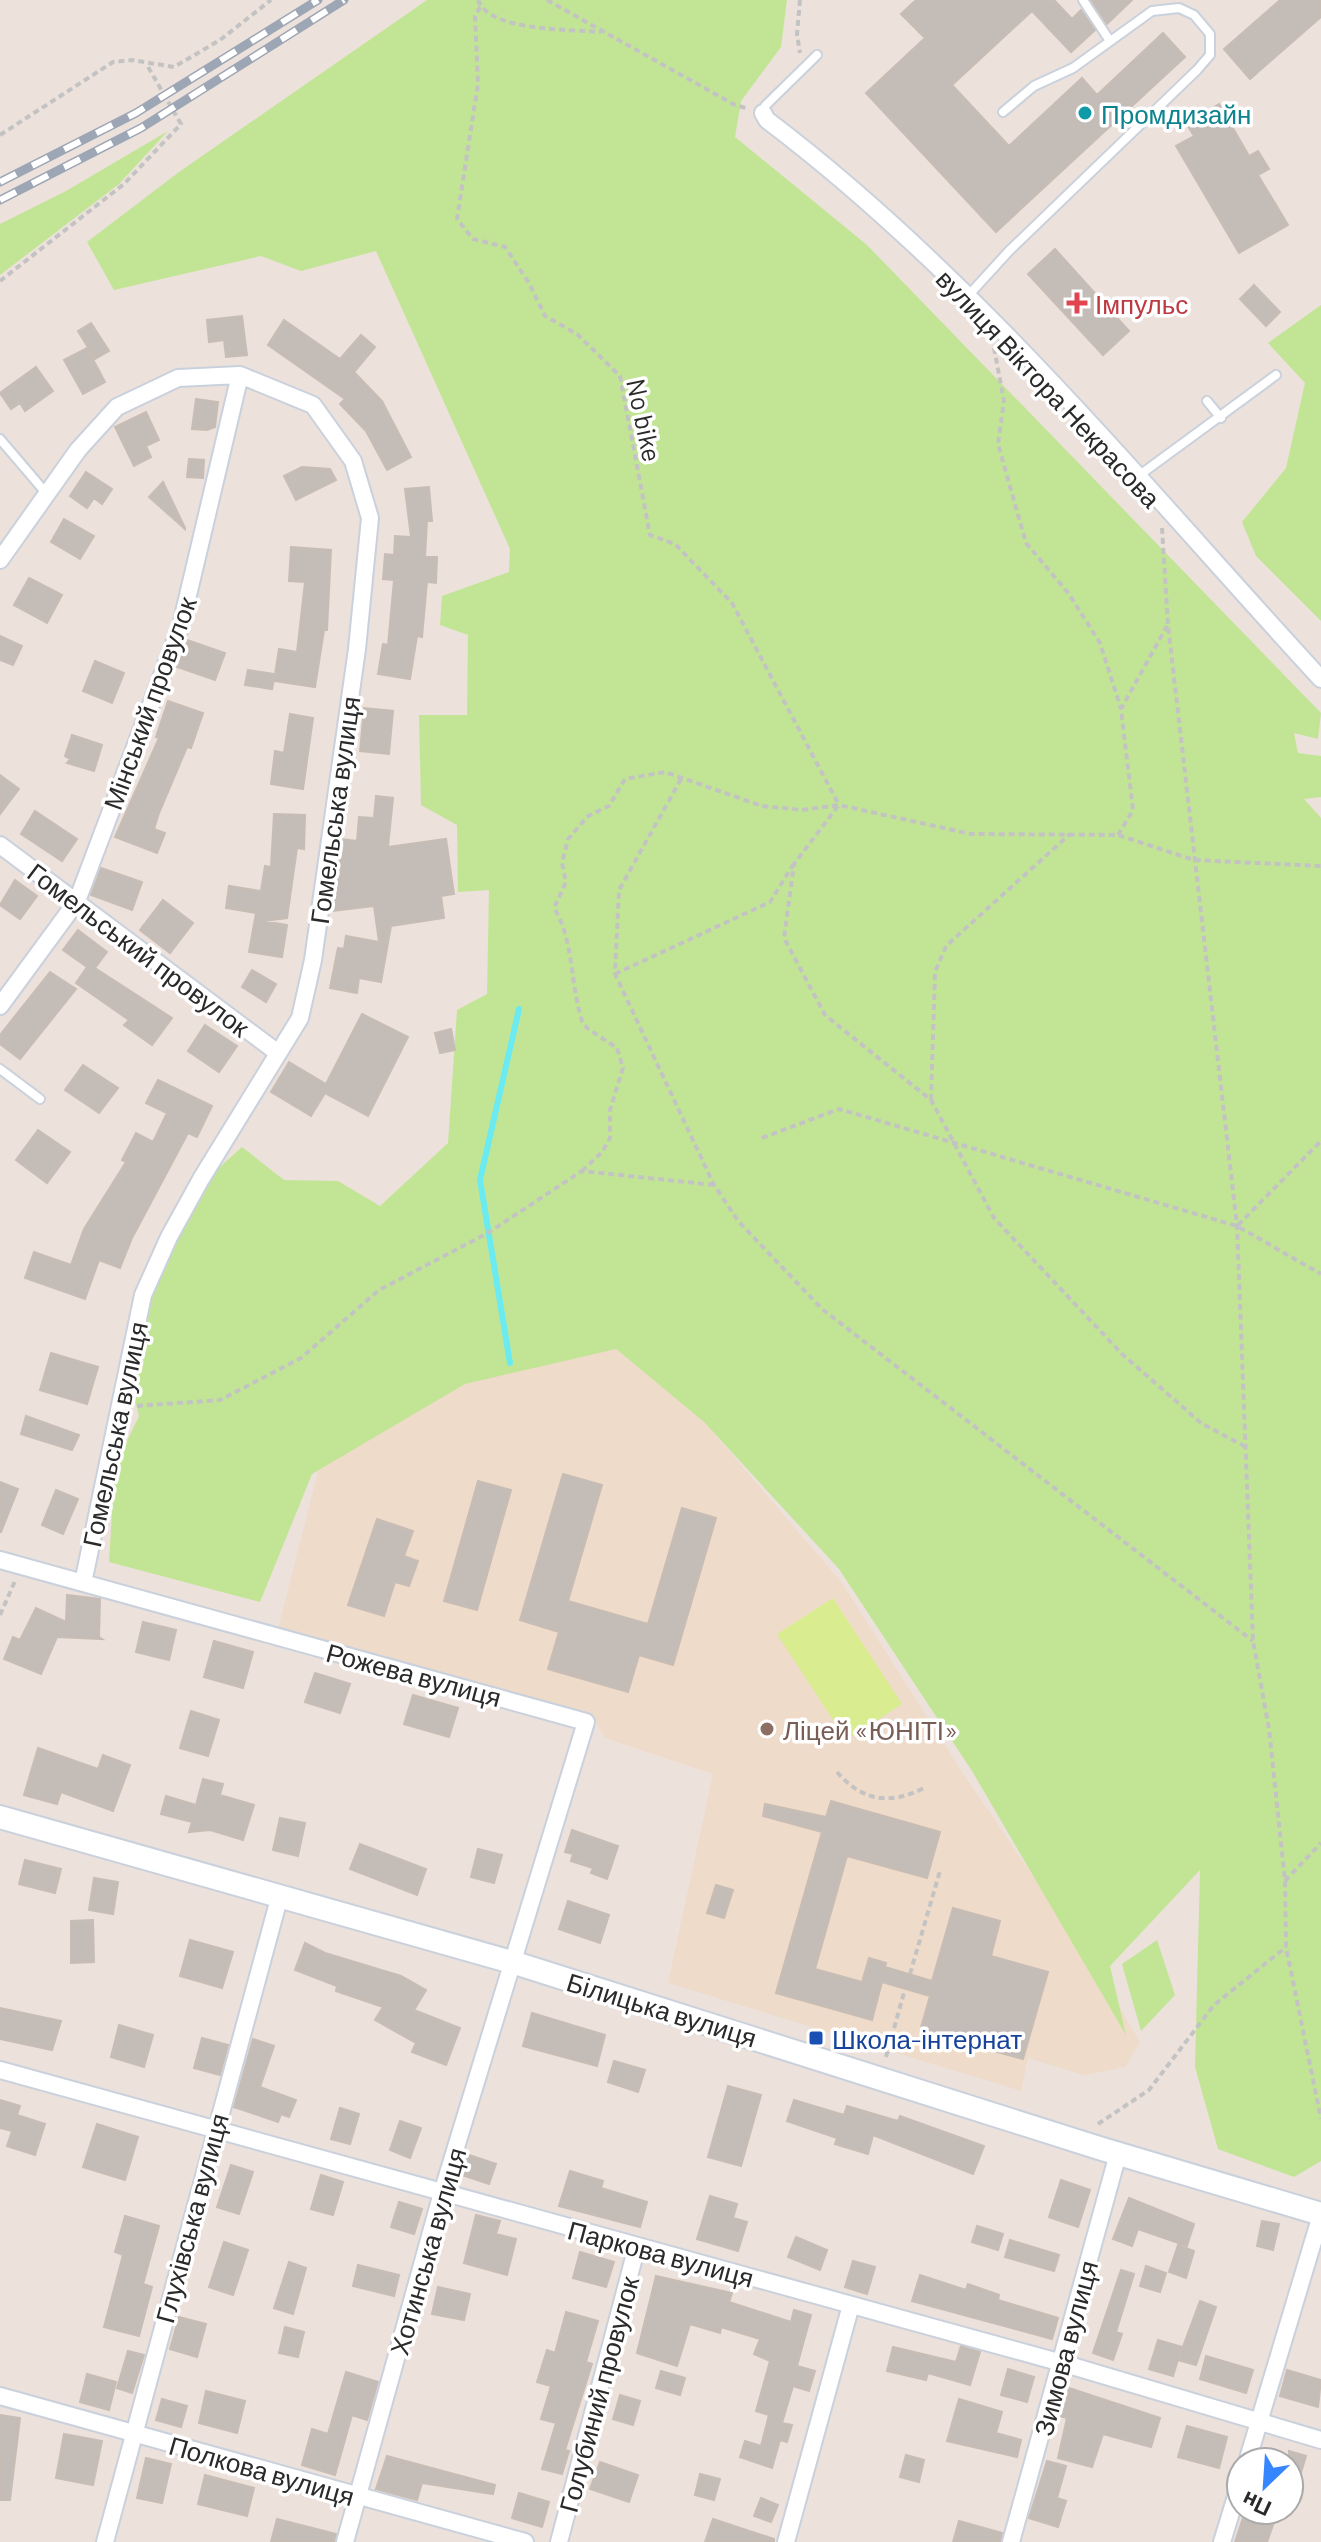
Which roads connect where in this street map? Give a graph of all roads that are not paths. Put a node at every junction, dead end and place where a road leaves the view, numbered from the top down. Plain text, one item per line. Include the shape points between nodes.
1 (1083, 0) edge
2 (1110, 41) junction
3 (817, 55) dead end
4 (1003, 112) dead end
5 (763, 113) joint
6 (966, 297) junction
7 (240, 375) junction
8 (1276, 375) dead end
9 (1207, 401) dead end
10 (1221, 418) junction
11 (0, 439) edge
12 (1136, 478) junction
13 (46, 493) junction
14 (0, 560) edge
15 (1321, 679) edge
16 (0, 845) edge
17 (77, 901) junction
18 (0, 1006) edge
19 (278, 1053) junction
20 (0, 1069) edge
21 (40, 1099) dead end
22 (0, 1560) edge
23 (83, 1583) junction
24 (0, 1817) edge
25 (280, 1895) junction
26 (515, 1963) junction
27 (0, 2070) edge
28 (215, 2132) junction
29 (1118, 2154) junction
30 (442, 2193) junction
31 (1321, 2214) edge
32 (637, 2246) junction
33 (851, 2305) junction
34 (1062, 2363) junction
35 (0, 2396) edge
36 (1259, 2424) junction
37 (133, 2433) junction
38 (1321, 2440) edge
39 (1252, 2446) edge
40 (357, 2498) junction
41 (105, 2542) edge
42 (345, 2542) edge
43 (525, 2542) edge
44 (559, 2542) edge
45 (786, 2542) edge
46 (1011, 2542) edge

1 - 2 lane
2 - 4 lane via 1073,68 1034,86
2 - 6 lane via 1165,7 1194,15 1213,45 1178,91
3 - 5 lane
5 - 6 street, вулиця Віктора Некрасова via 848,183
6 - 12 street, вулиця Віктора Некрасова
7 - 13 street, Гомельська вулиця via 178,378 117,407
7 - 17 street, Мінський провулок via 181,625
7 - 19 street, Гомельська вулиця via 313,405 353,461 370,518 313,960 300,1018
8 - 10 lane
9 - 10 lane
10 - 12 lane
11 - 13 lane
12 - 15 street, вулиця Віктора Некрасова
13 - 14 street, Гомельська вулиця
16 - 17 street, Гомельський провулок
17 - 18 street, Мінський провулок
17 - 19 street, Гомельський провулок
19 - 23 street, Гомельська вулиця via 169,1237 143,1295
20 - 21 lane
22 - 23 street, Рожева вулиця
23 - 26 street, Рожева вулиця via 586,1722
24 - 25 main road, Білицька вулиця
25 - 26 main road, Білицька вулиця
25 - 28 street, Глухівська вулиця
26 - 29 main road, Білицька вулиця
26 - 30 street, Хотинська вулиця
27 - 28 street, Паркова вулиця
28 - 30 street, Паркова вулиця
28 - 37 street, Глухівська вулиця
29 - 31 main road, Білицька вулиця
29 - 34 street, Зимова вулиця
30 - 32 street, Паркова вулиця
30 - 40 street, Хотинська вулиця
31 - 36 street
32 - 33 street, Паркова вулиця
32 - 44 street, Голубиний провулок
33 - 34 street, Паркова вулиця
33 - 45 street
34 - 36 street, Паркова вулиця
34 - 46 street, Зимова вулиця
35 - 37 street, Полкова вулиця
36 - 38 street, Паркова вулиця
36 - 39 street
37 - 40 street, Полкова вулиця
37 - 41 street, Глухівська вулиця
40 - 42 street, Хотинська вулиця
40 - 43 street, Полкова вулиця

